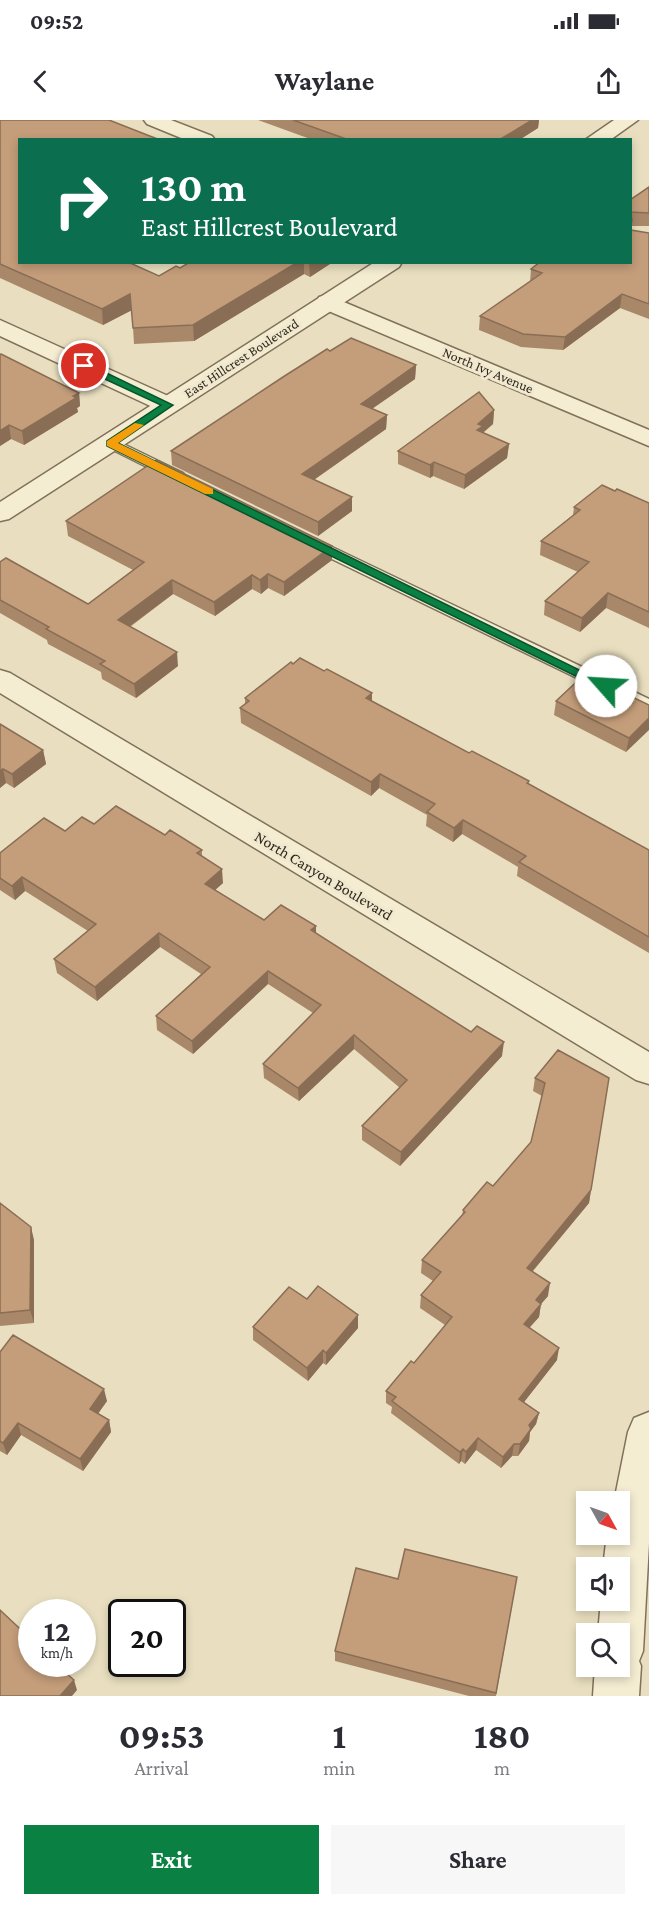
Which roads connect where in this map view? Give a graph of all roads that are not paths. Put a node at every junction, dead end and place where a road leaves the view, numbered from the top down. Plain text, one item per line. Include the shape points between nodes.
1 (154, 120) edge
2 (628, 120) edge
3 (200, 138) edge
4 (598, 138) edge
5 (388, 264) edge
6 (327, 302) junction
7 (0, 327) edge
8 (168, 405) junction
9 (649, 439) edge
10 (111, 443) junction
11 (197, 486) edge
12 (0, 513) edge
13 (294, 533) edge
14 (0, 680) edge
15 (649, 707) edge
16 (649, 1070) edge
17 (649, 1432) edge
18 (622, 1623) edge
19 (617, 1677) edge
20 (616, 1696) edge

1 - 3 street
2 - 4 street
5 - 6 street, East Hillcrest Boulevard
6 - 8 street, East Hillcrest Boulevard
6 - 9 street, North Ivy Avenue
7 - 8 street
8 - 10 street, East Hillcrest Boulevard
10 - 11 lane
10 - 12 street, East Hillcrest Boulevard
13 - 15 lane
14 - 16 street, North Canyon Boulevard
17 - 18 street via 627,1543
19 - 20 street

